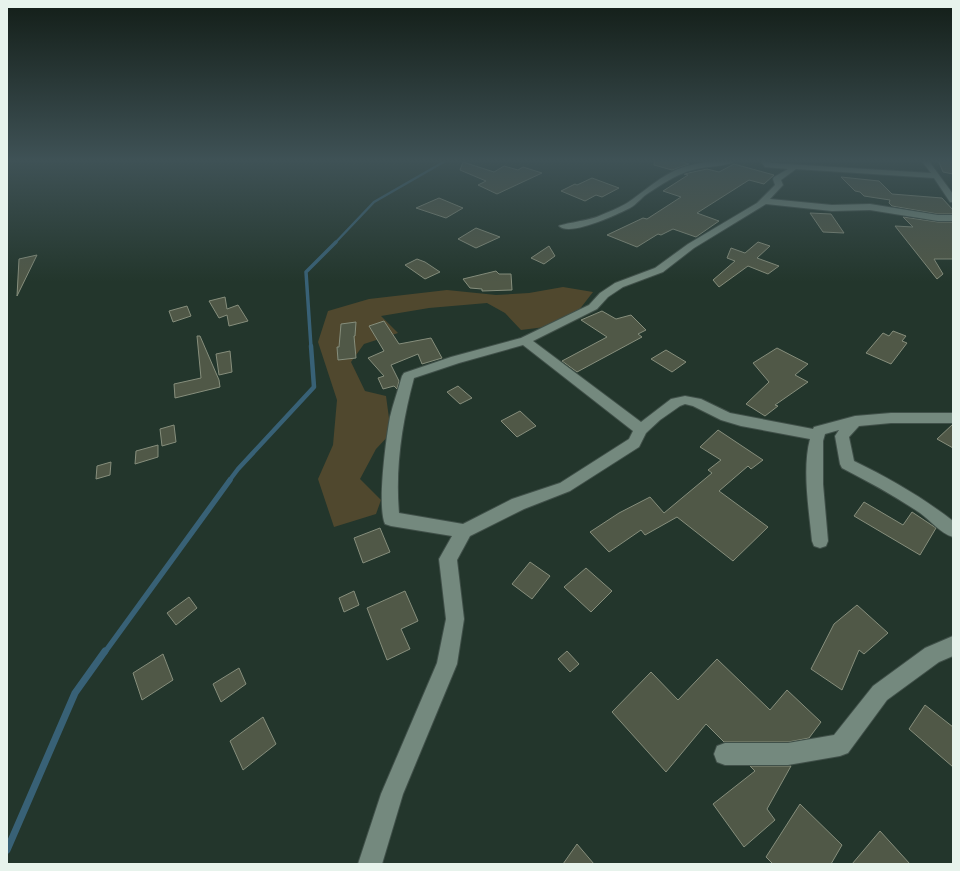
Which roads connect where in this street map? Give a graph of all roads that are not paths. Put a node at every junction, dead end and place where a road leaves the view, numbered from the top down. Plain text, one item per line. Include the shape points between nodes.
1 (634, 201) edge
2 (765, 201) joint
3 (953, 218) edge
4 (563, 226) dead end
5 (525, 341) junction
6 (953, 418) edge
7 (855, 421) junction
8 (641, 430) junction
9 (817, 435) junction
10 (953, 530) edge
11 (464, 531) junction
12 (820, 541) dead end
13 (953, 646) edge
14 (725, 754) dead end
15 (370, 864) edge

1 - 4 street via 606,216 574,226
2 - 3 street via 832,208 870,207
2 - 5 street via 691,246 659,270 619,285 604,295 593,307
5 - 8 street
5 - 11 street via 408,376 397,417 389,490 391,520
6 - 7 street
7 - 9 street via 819,430
7 - 10 street via 842,436 847,464 926,509
8 - 9 street via 676,402 685,400 741,421
8 - 11 street via 634,443 565,487 518,504
9 - 12 street via 815,485
11 - 15 street via 448,559 455,619 448,664 392,794
13 - 14 street via 932,655 880,693 840,745 788,754

